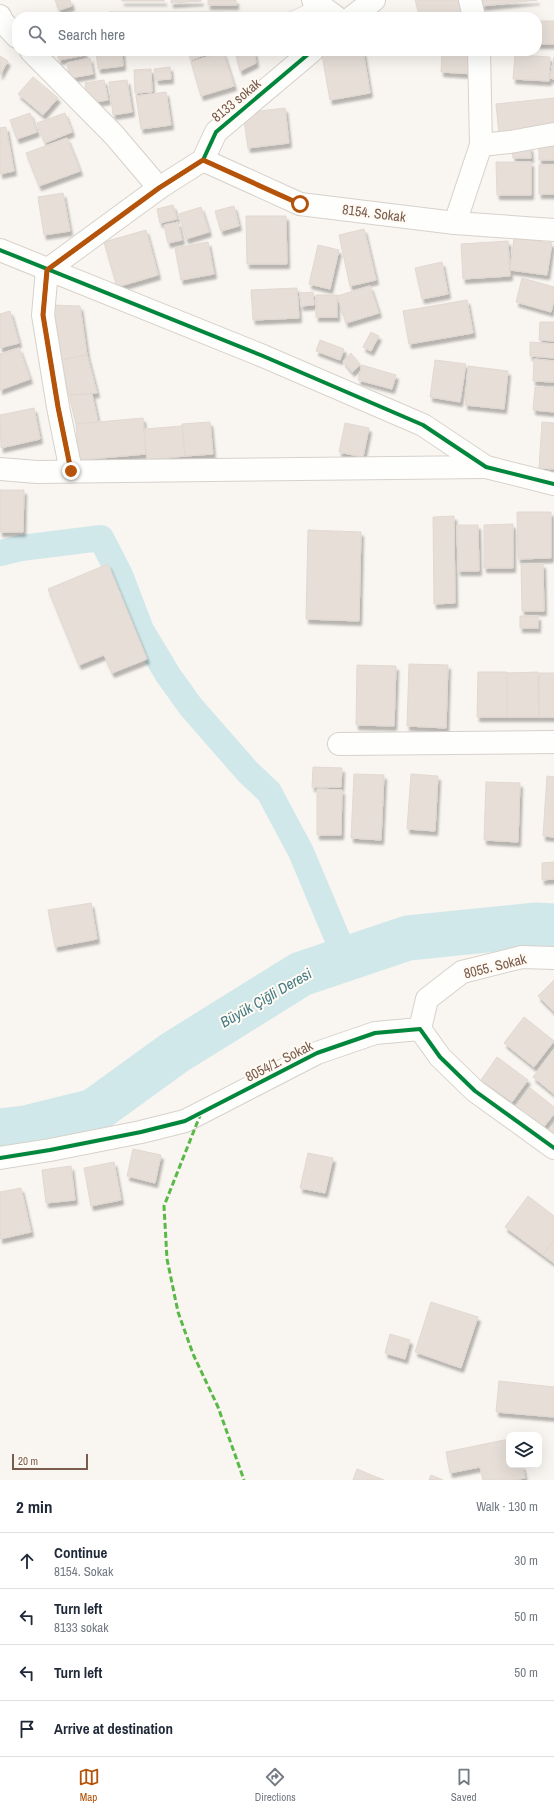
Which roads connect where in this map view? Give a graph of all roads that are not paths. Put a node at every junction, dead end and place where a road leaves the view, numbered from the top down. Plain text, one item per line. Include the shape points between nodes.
1 (374, 0) edge
2 (470, 0) edge
3 (323, 7) edge
4 (308, 12) edge
5 (358, 12) edge
6 (473, 12) edge
7 (36, 56) edge
8 (306, 56) edge
9 (479, 56) edge
10 (554, 134) edge
11 (481, 145) junction
12 (203, 160) junction
13 (159, 188) junction
14 (455, 223) junction
15 (554, 230) edge
16 (0, 250) edge
17 (47, 270) junction
18 (486, 468) junction
19 (0, 469) edge
20 (71, 471) junction
21 (554, 484) edge
22 (554, 742) edge
23 (339, 744) dead end
24 (554, 958) edge
25 (420, 1029) junction
26 (554, 1148) edge
27 (0, 1158) edge

1 - 5 street
2 - 6 street
3 - 4 lane
7 - 13 street via 114,135
8 - 12 street, 8133 sokak via 216,132
9 - 11 street
10 - 11 street
11 - 14 street
12 - 13 street
12 - 14 street, 8154. Sokak via 300,204
13 - 17 street
14 - 15 street, 8154. Sokak
16 - 17 street
17 - 18 street via 263,356 423,425
17 - 20 street via 43,315
18 - 20 street
18 - 21 street
19 - 20 street
22 - 23 street
24 - 25 street, 8055. Sokak via 522,957 462,972 427,999
25 - 26 street via 440,1057 475,1091
25 - 27 street, 8054/1. Sokak via 375,1033 317,1053 185,1121 104,1140

